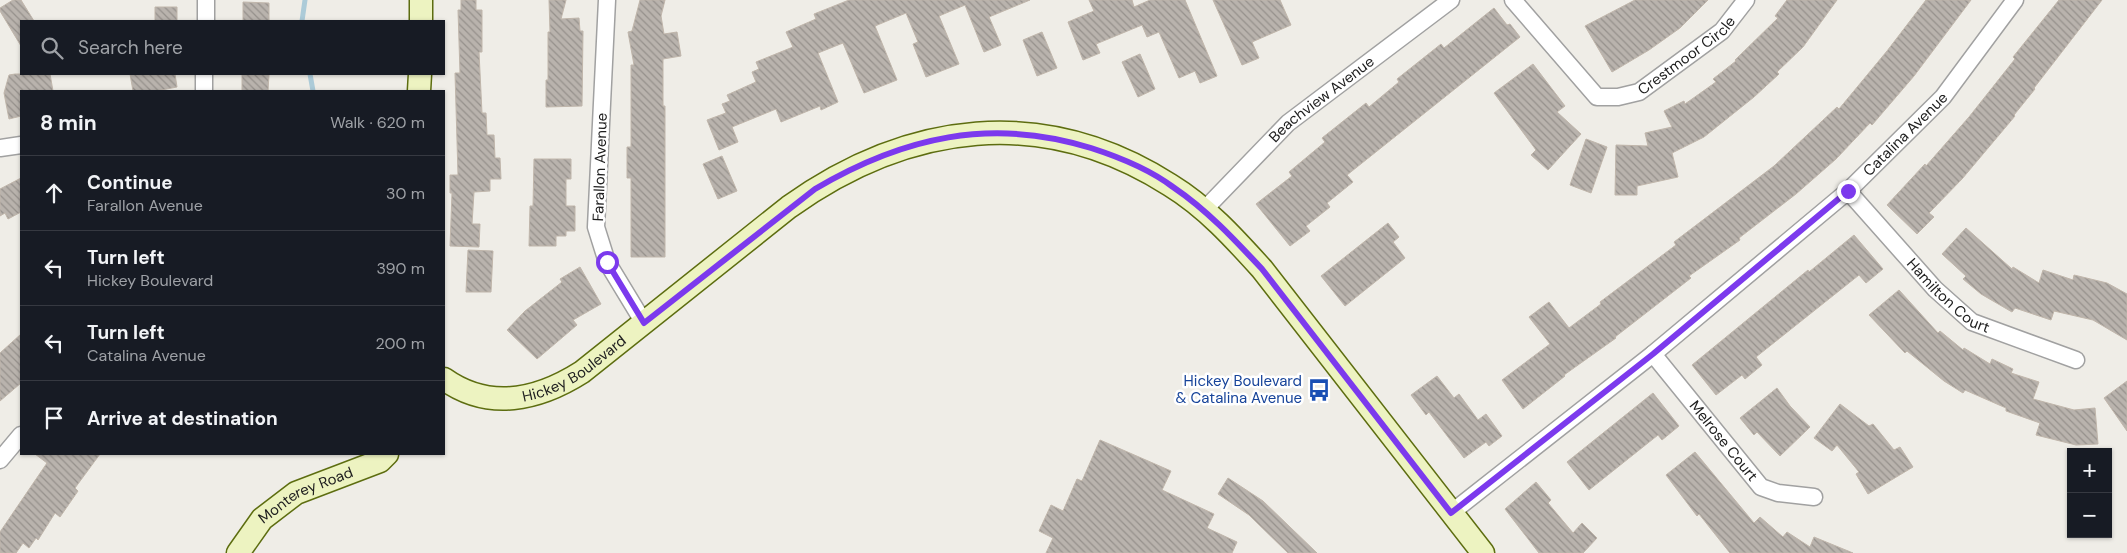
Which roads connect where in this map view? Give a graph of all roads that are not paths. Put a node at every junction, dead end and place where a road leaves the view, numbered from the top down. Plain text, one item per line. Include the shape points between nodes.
1 (206, 0) edge
2 (422, 0) edge
3 (607, 0) edge
4 (1451, 0) edge
5 (1513, 0) edge
6 (1746, 0) edge
7 (2015, 0) edge
8 (206, 20) edge
9 (421, 20) edge
10 (204, 75) edge
11 (420, 75) edge
12 (204, 90) edge
13 (419, 90) edge
14 (20, 145) edge
15 (0, 148) edge
16 (1848, 191) junction
17 (1204, 210) junction
18 (644, 323) junction
19 (1653, 354) junction
20 (2076, 360) dead end
21 (445, 380) edge
22 (20, 437) edge
23 (386, 455) edge
24 (0, 460) edge
25 (1814, 497) dead end
26 (1451, 513) junction
27 (238, 553) edge
28 (1483, 553) edge

1 - 8 street
2 - 9 main road
3 - 18 street, Farallon Avenue via 596,227 607,262
4 - 17 street, Beachview Avenue via 1288,123
5 - 6 street, Crestmoor Circle via 1597,96 1618,98 1639,92 1722,31
7 - 16 street, Catalina Avenue via 1943,97
10 - 12 street
11 - 13 main road
14 - 15 street
16 - 19 street, Catalina Avenue
16 - 20 street, Hamilton Court via 1934,289 1972,322
17 - 18 main road, Hickey Boulevard via 1172,185 1137,166 1068,141 1004,133 938,138 874,158 815,189
17 - 26 main road, Hickey Boulevard via 1262,269
18 - 21 main road, Hickey Boulevard via 582,372 539,394 495,399 473,394
19 - 25 street, Melrose Court via 1761,487 1778,493
19 - 26 street, Catalina Avenue
22 - 24 street
23 - 27 main road, Monterey Road via 296,493 262,519
26 - 28 main road, Hickey Boulevard

